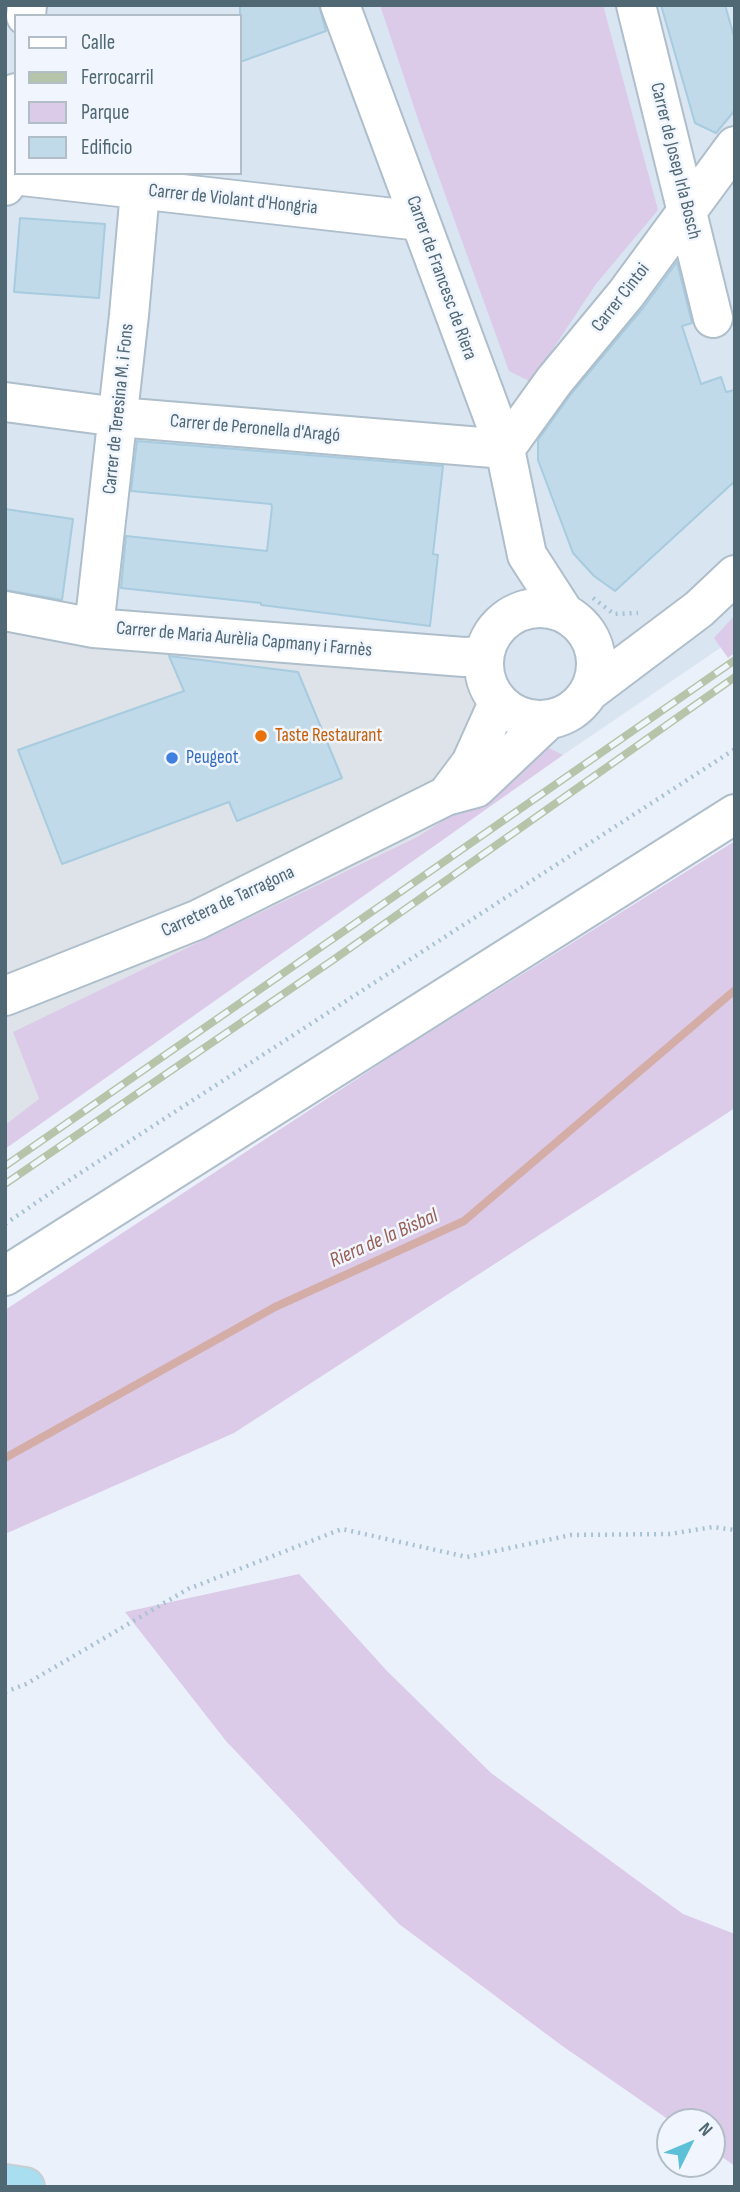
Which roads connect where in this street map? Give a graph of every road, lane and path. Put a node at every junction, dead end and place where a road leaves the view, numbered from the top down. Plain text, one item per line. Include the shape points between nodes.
1 (340, 5) edge
2 (636, 5) edge
3 (14, 110) edge
4 (735, 146) edge
5 (6, 178) edge
6 (140, 191) junction
7 (687, 211) junction
8 (420, 220) junction
9 (713, 318) dead end
10 (5, 402) edge
11 (118, 417) junction
12 (505, 449) junction
13 (527, 555) junction
14 (735, 575) edge
15 (5, 611) edge
16 (578, 612) junction
17 (502, 623) junction
18 (657, 623) junction
19 (94, 628) junction
20 (484, 656) junction
21 (590, 691) junction
22 (498, 703) junction
23 (547, 720) junction
24 (735, 749) edge
25 (446, 796) junction
26 (735, 814) edge
27 (5, 996) edge
28 (5, 1224) edge
29 (5, 1276) edge
30 (735, 1530) edge
31 (5, 1692) edge
32 (5, 2184) edge
33 (25, 2187) edge

1 - 8 street, Carrer de Francesc de Riera
2 - 7 street, Carrer de Josep Irla Bosch
3 - 5 street
4 - 7 street, Carrer Cintoi
5 - 6 street, Carrer de Violant d'Hongria
6 - 8 street, Carrer de Violant d'Hongria
6 - 11 street, Carrer de Teresina M. i Fons
7 - 9 street, Carrer de Josep Irla Bosch
7 - 12 street, Carrer Cintoi
8 - 12 street, Carrer de Francesc de Riera
10 - 11 street, Carrer de Peronella d'Aragó
11 - 12 street, Carrer de Peronella d'Aragó
11 - 19 street, Carrer de Teresina M. i Fons
12 - 13 street, Carrer de Francesc de Riera
13 - 16 street, Carrer de Francesc de Riera
13 - 17 street
14 - 18 street via 699,608
15 - 19 street, Carrer de Maria Aurèlia Capmany i Farnès
16 - 17 street via 532,609
16 - 18 path
16 - 18 street via 605,633
16 - 21 street via 596,660
17 - 20 street
18 - 21 street
19 - 20 street, Carrer de Maria Aurèlia Capmany i Farnès
20 - 22 street via 484,673
21 - 23 street via 579,706
22 - 23 street via 529,720
22 - 25 street, Carretera de Tarragona via 471,763
23 - 25 street, Carretera de Tarragona via 476,788
24 - 28 path
25 - 27 street, Carretera de Tarragona via 197,920
26 - 29 street
30 - 31 path via 713,1527 670,1534 571,1535 467,1558 342,1529 188,1589
32 - 33 highway

